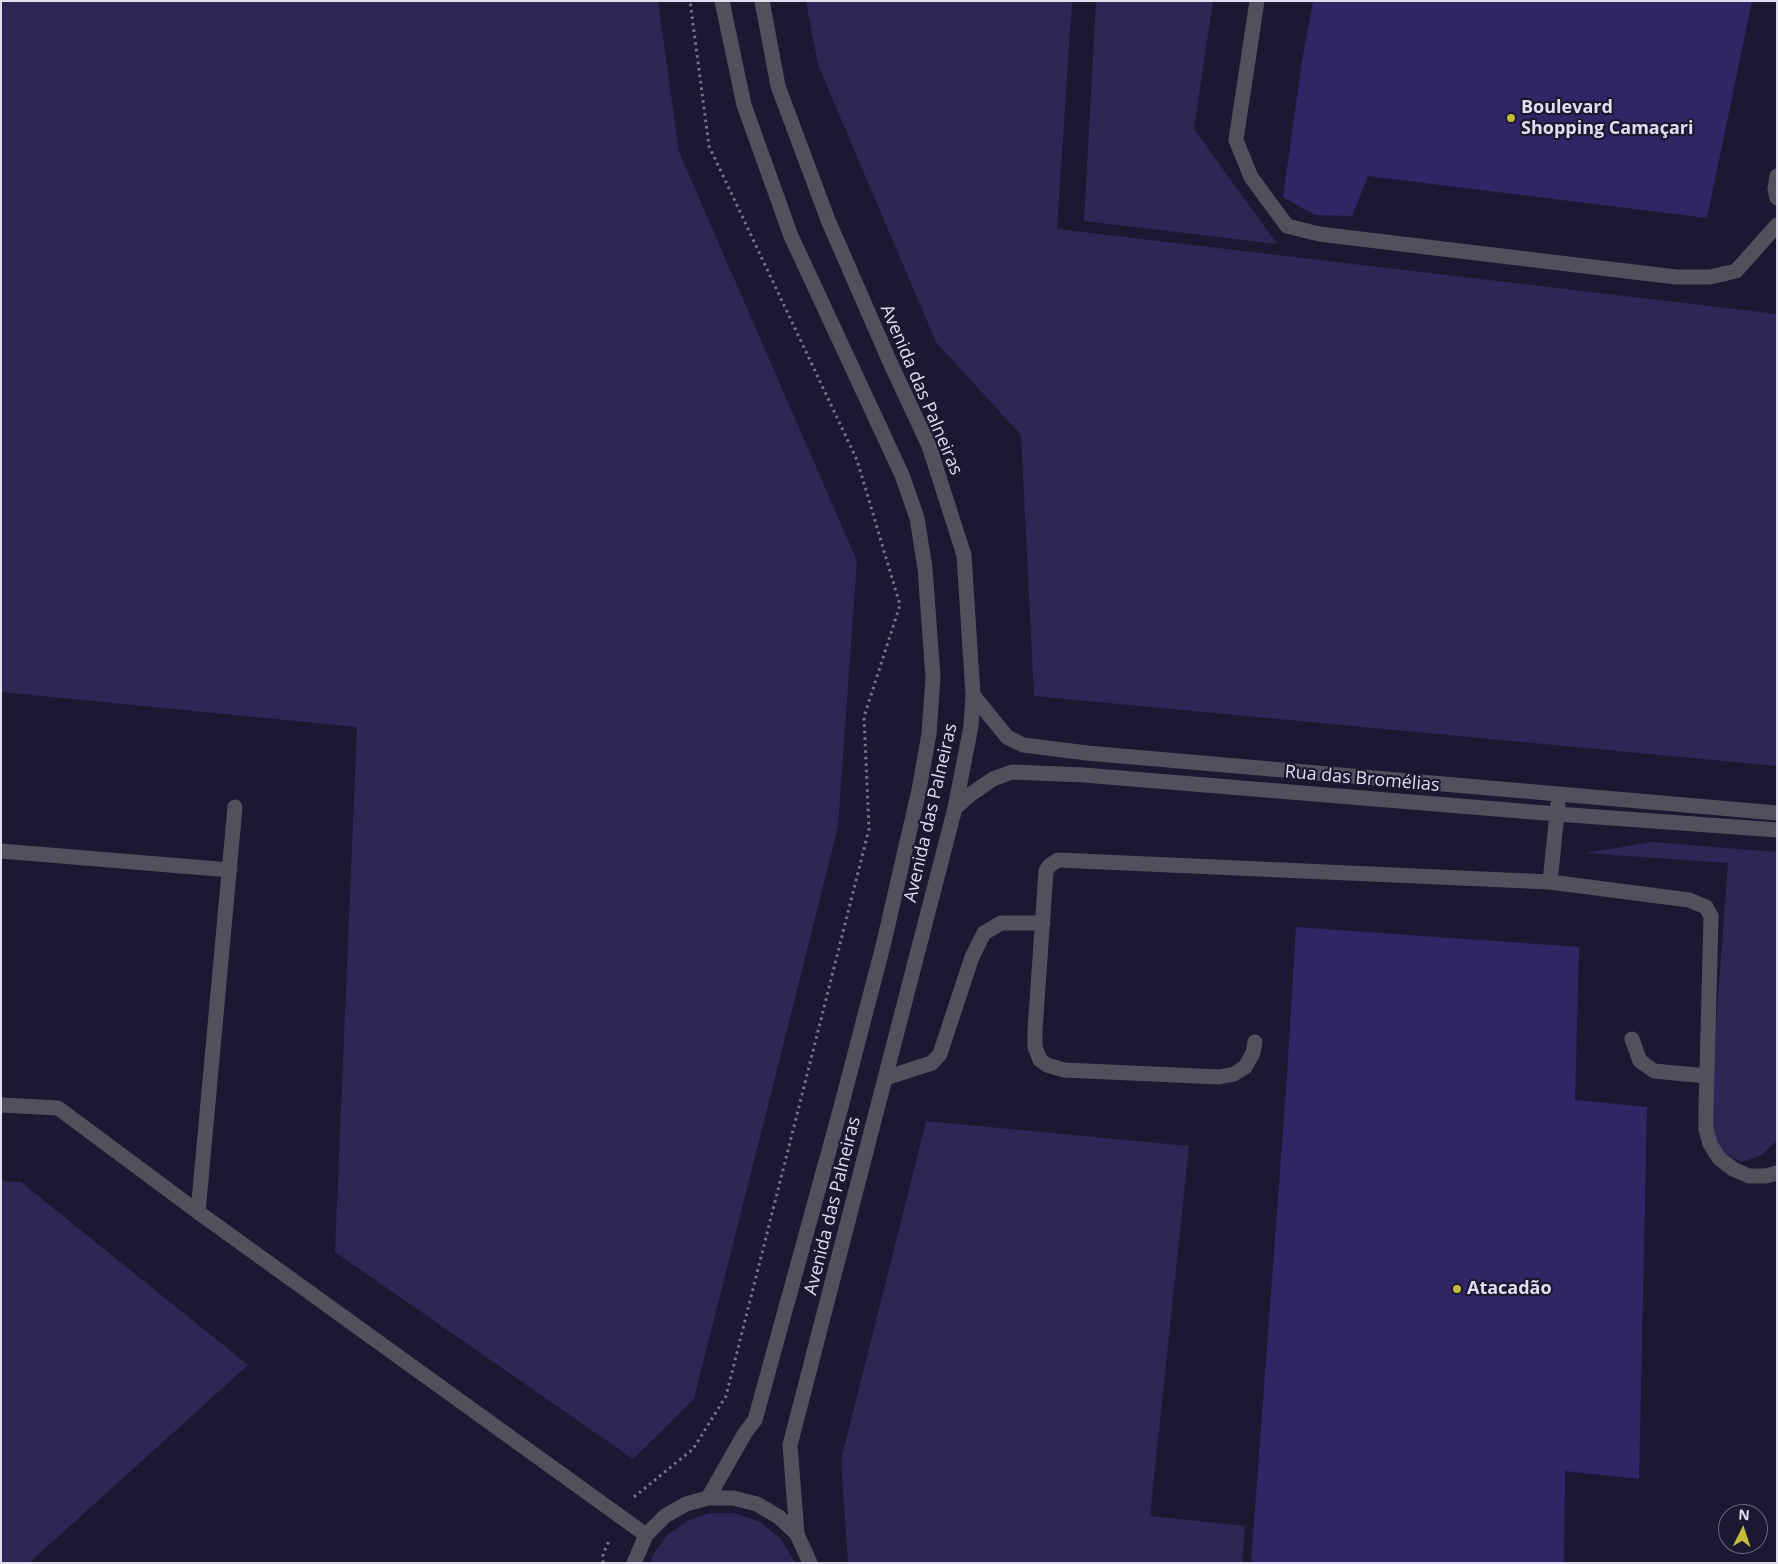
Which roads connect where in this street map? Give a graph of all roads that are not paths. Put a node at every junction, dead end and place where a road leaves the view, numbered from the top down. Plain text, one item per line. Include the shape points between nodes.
1 (722, 1) edge
2 (762, 1) edge
3 (1257, 1) edge
4 (1777, 176) edge
5 (1777, 198) edge
6 (1777, 225) edge
7 (973, 695) junction
8 (1559, 794) junction
9 (235, 807) dead end
10 (955, 808) junction
11 (1777, 813) edge
12 (1557, 814) junction
13 (1777, 830) edge
14 (1, 851) edge
15 (230, 870) junction
16 (1550, 882) junction
17 (1043, 922) junction
18 (1632, 1039) dead end
19 (1255, 1042) dead end
20 (1707, 1076) junction
21 (885, 1078) junction
22 (1, 1105) edge
23 (1777, 1173) edge
24 (198, 1212) junction
25 (708, 1498) junction
26 (797, 1534) junction
27 (646, 1535) junction
28 (634, 1563) edge
29 (810, 1563) edge

1 - 25 street, Avenida das Palneiras via 744,105 791,236 902,475 917,518 925,568 933,677 929,734 919,790 841,1107 755,1420
2 - 7 street, Avenida das Palneiras via 778,86 828,220 929,446 964,555
3 - 6 street via 1236,140 1250,176 1287,226 1319,234 1684,277 1710,277 1736,270
4 - 5 street
7 - 8 street, Rua das Bromélias via 1007,737 1023,745
7 - 10 street, Avenida das Palneiras via 971,726
8 - 11 street, Rua das Bromélias
8 - 12 street
9 - 15 street
10 - 12 street, Rua das Bromélias via 993,779 1012,772 1084,775
10 - 21 street, Avenida das Palneiras
12 - 13 street, Rua das Bromélias
12 - 16 street
14 - 15 street
15 - 24 street
16 - 17 street via 1058,860 1046,871
16 - 20 street via 1689,900 1706,907 1711,916
17 - 19 street via 1035,1047 1040,1060 1047,1065 1064,1070 1219,1077 1234,1074 1244,1067 1254,1053
17 - 21 street via 1001,923 984,933 972,957 940,1054 932,1063
18 - 20 street via 1640,1061 1654,1071
20 - 23 street via 1706,1129 1719,1158 1749,1176
21 - 26 street, Avenida das Palneiras via 790,1445
22 - 24 street via 58,1108
24 - 27 street
25 - 26 street via 733,1498 757,1504 779,1517
25 - 27 street via 686,1504 666,1516
26 - 29 street
27 - 28 street

